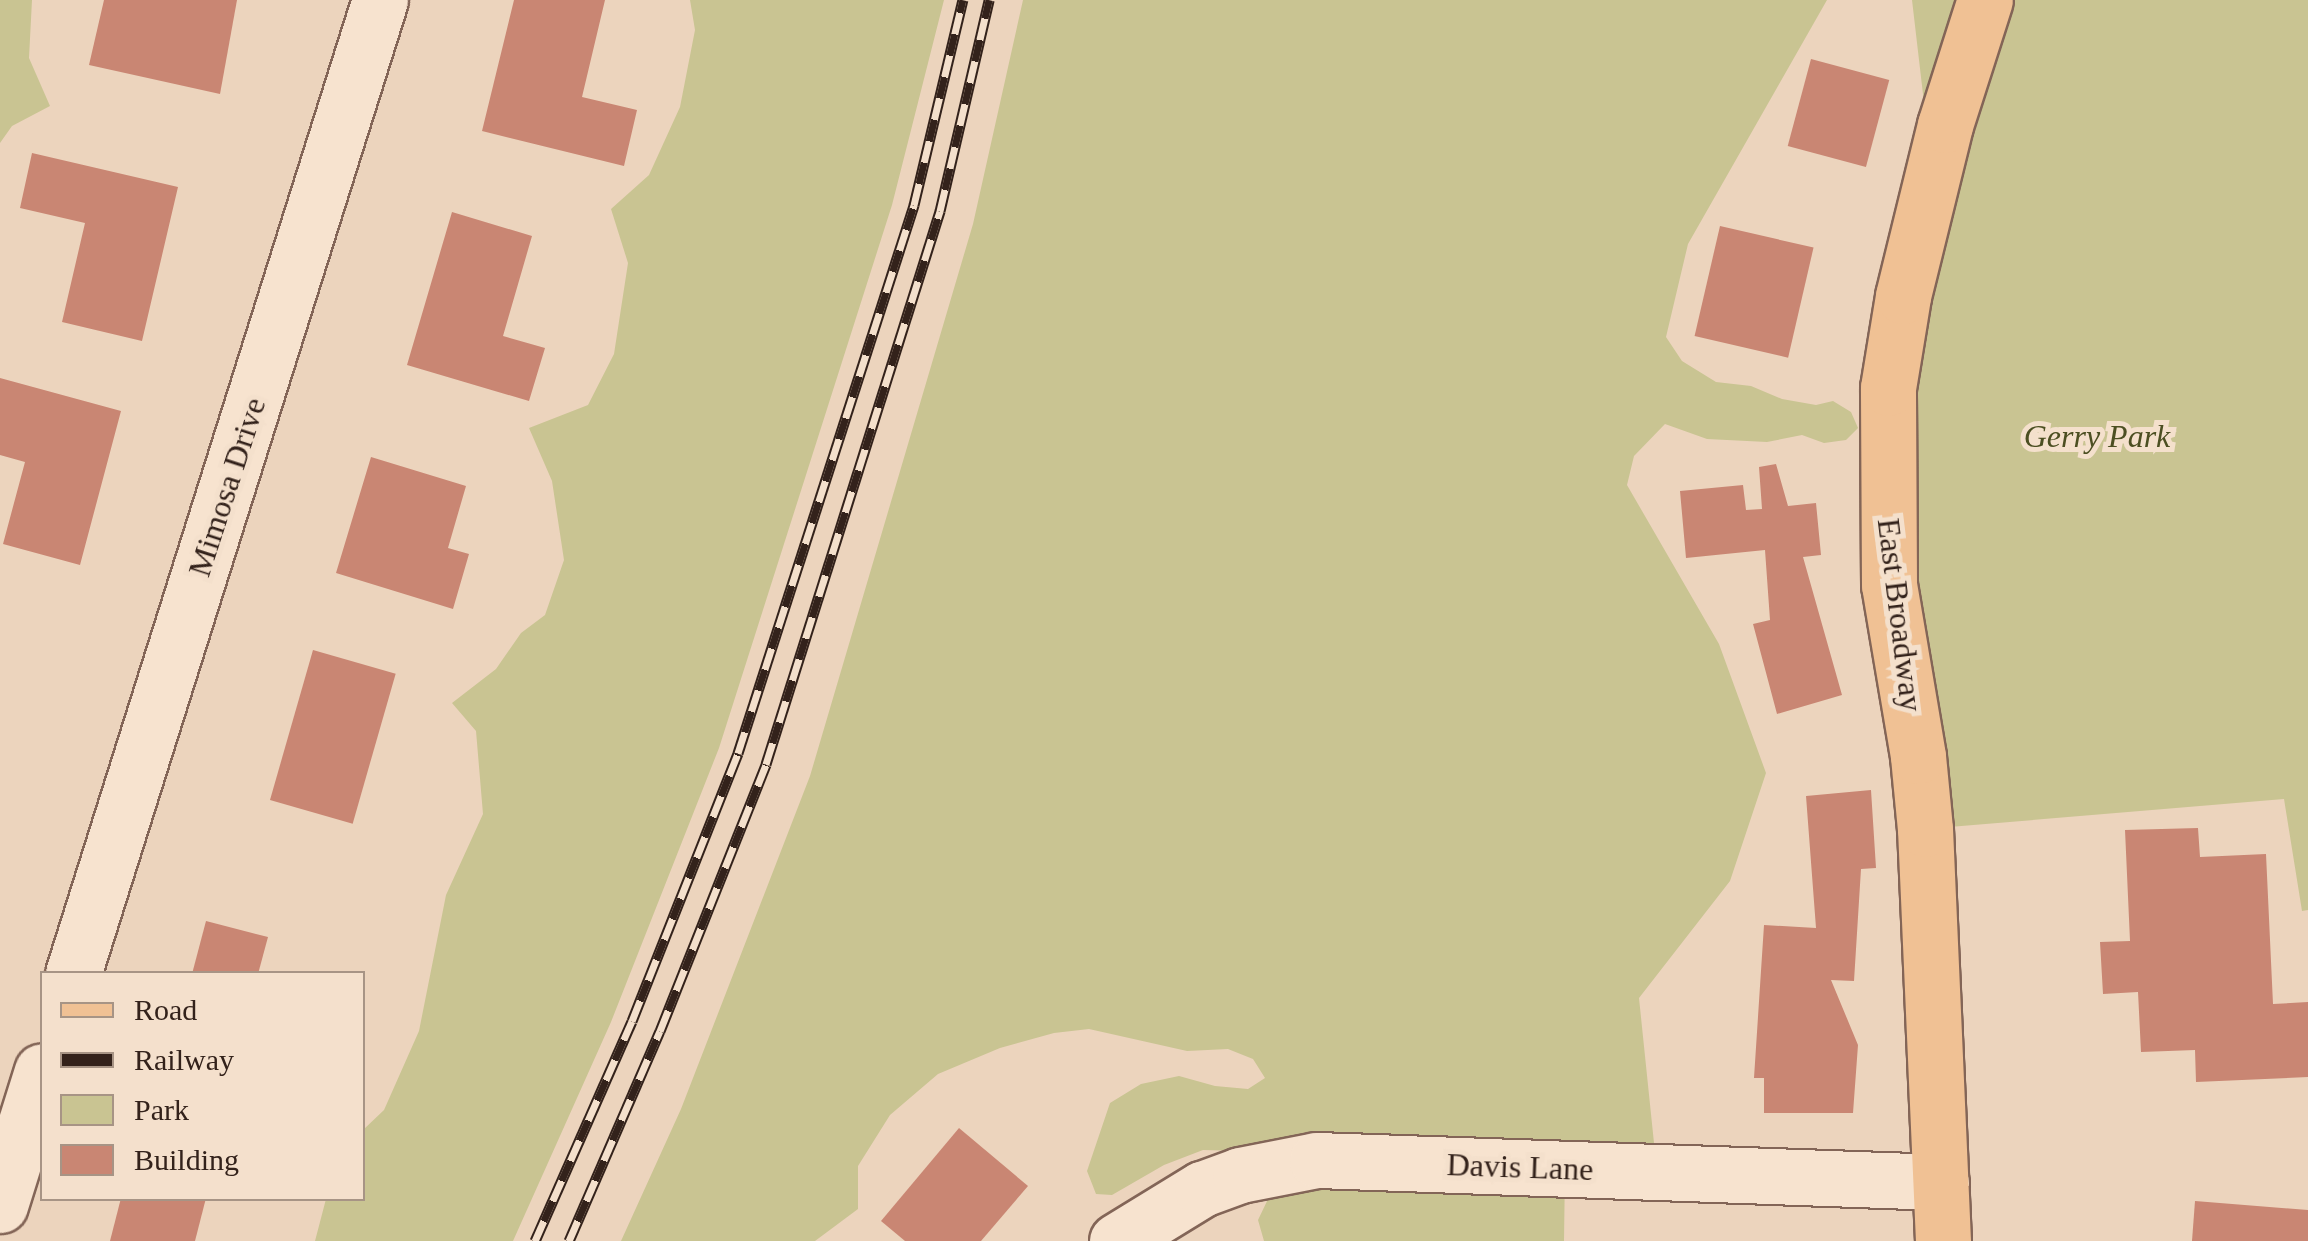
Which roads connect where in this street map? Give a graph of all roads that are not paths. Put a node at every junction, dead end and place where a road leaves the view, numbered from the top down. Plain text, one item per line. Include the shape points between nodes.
1 (380, 0) edge
2 (1985, 0) edge
3 (74, 971) edge
4 (40, 1076) edge
5 (1940, 1182) junction
6 (0, 1205) edge
7 (1117, 1241) edge
8 (1944, 1241) edge

1 - 3 street, Mimosa Drive
2 - 5 main road, East Broadway via 1945,126 1888,388 1889,584 1925,829
4 - 6 street
5 - 7 street, Davis Lane via 1318,1160 1240,1174 1202,1189
5 - 8 main road, East Broadway

